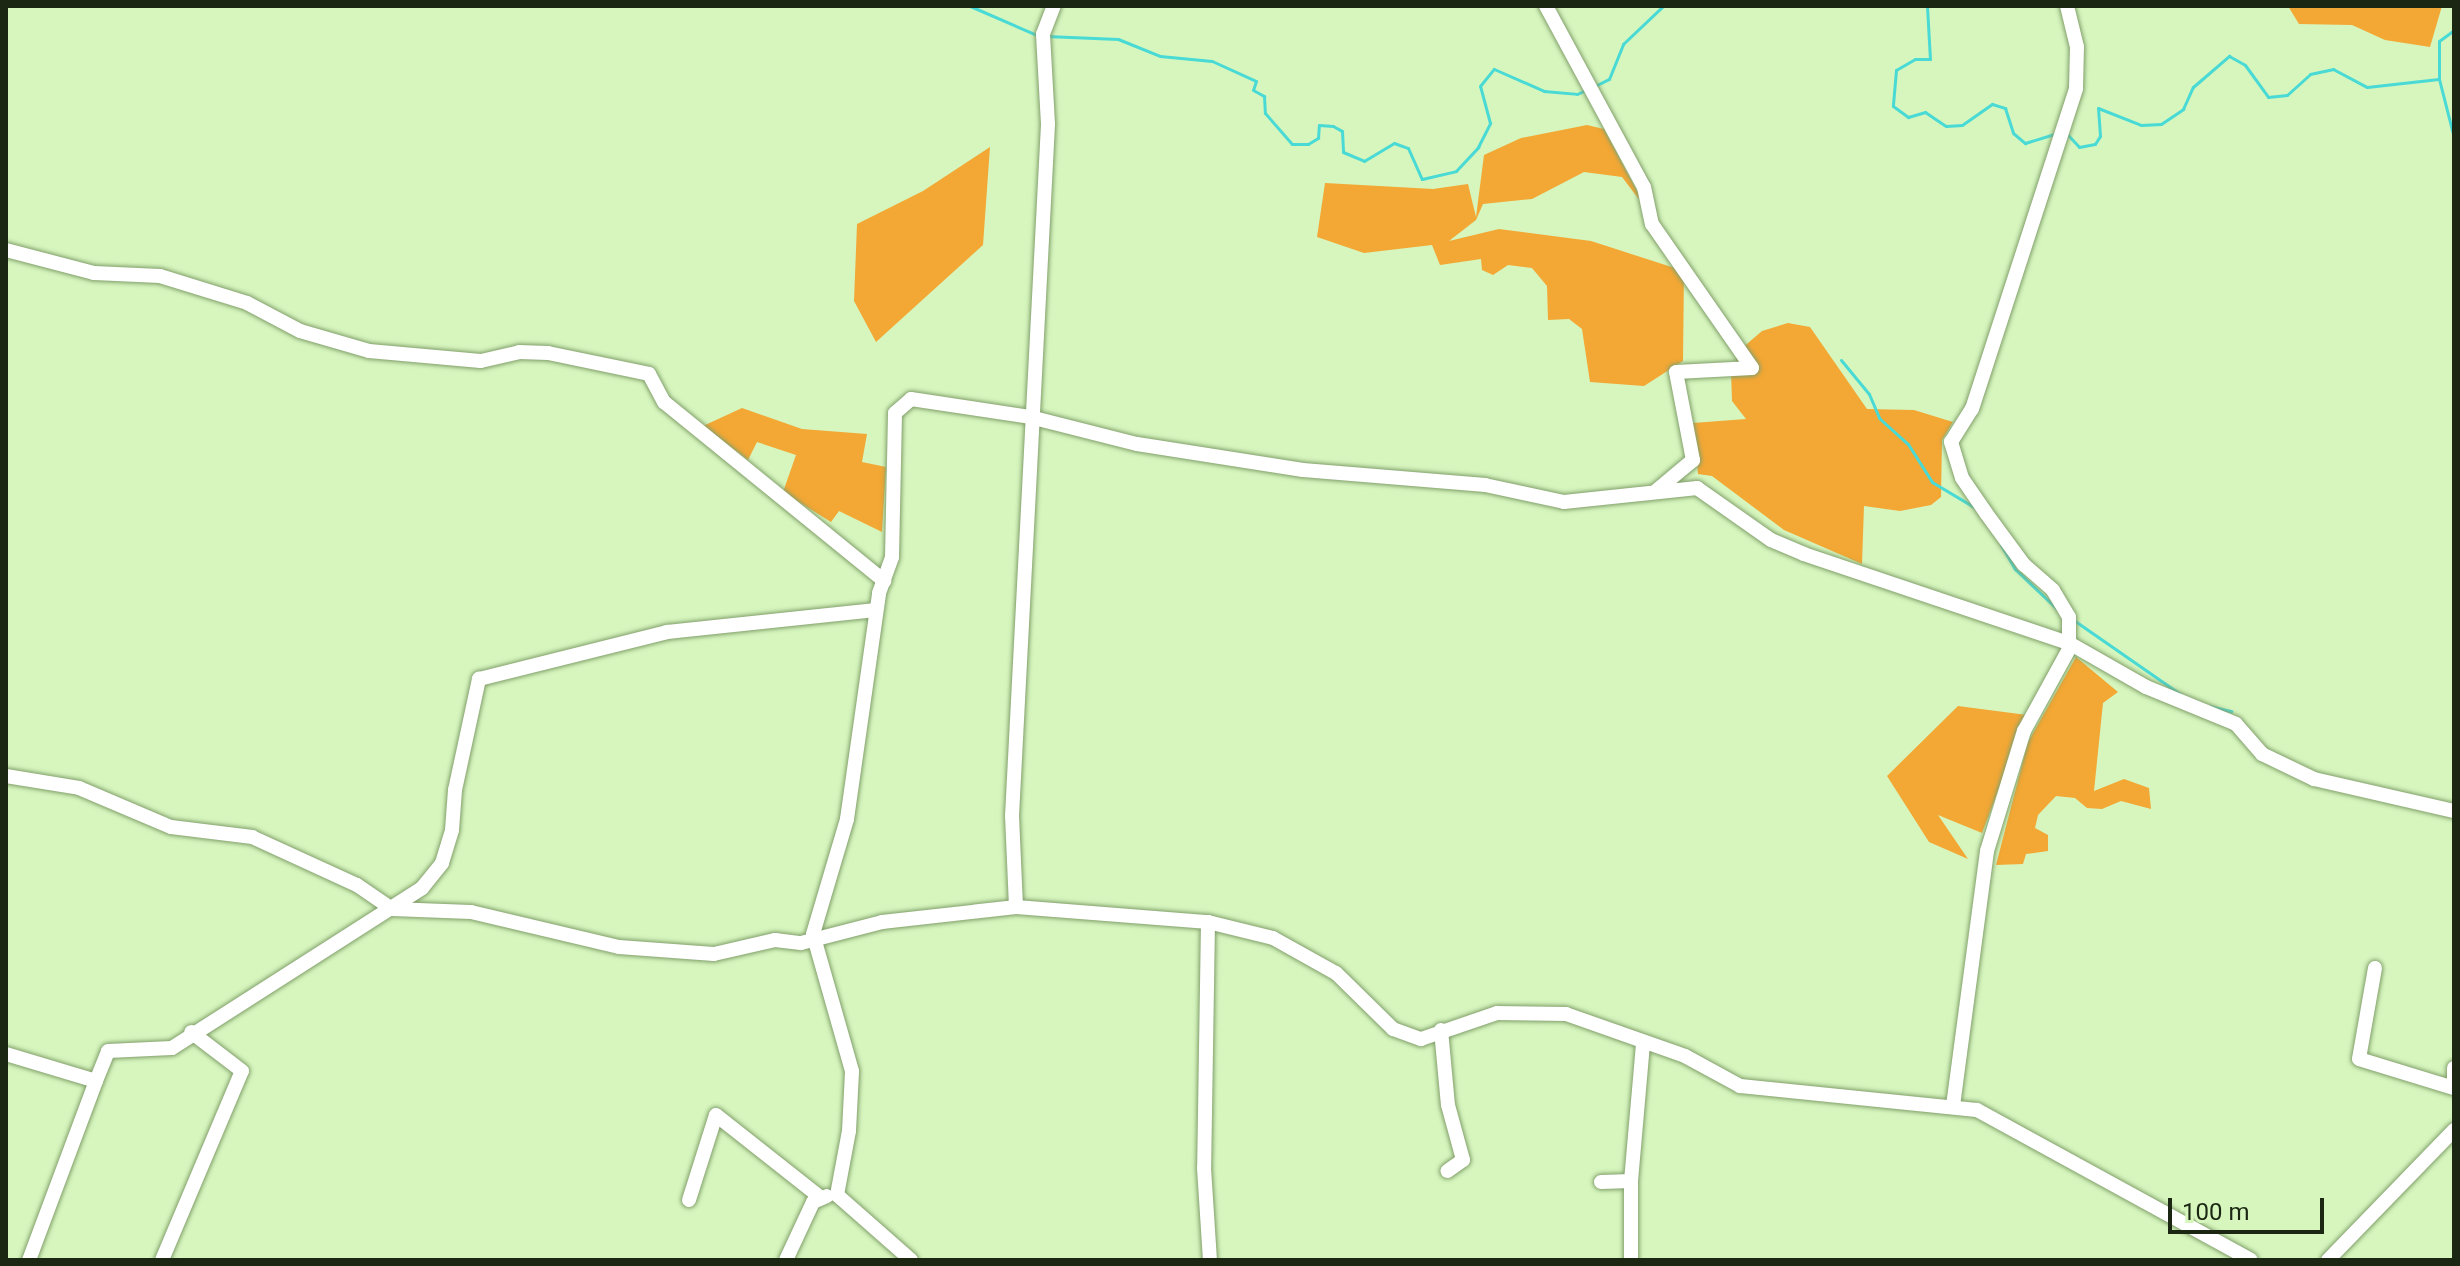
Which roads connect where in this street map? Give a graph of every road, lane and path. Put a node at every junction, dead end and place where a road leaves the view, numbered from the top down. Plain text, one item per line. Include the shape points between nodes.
1 (1054, 6) edge
2 (1546, 6) edge
3 (2067, 6) edge
4 (6, 250) edge
5 (1030, 417) junction
6 (1657, 490) junction
7 (884, 581) junction
8 (876, 610) junction
9 (2069, 643) junction
10 (6, 776) edge
11 (2454, 811) edge
12 (1016, 907) junction
13 (392, 909) junction
14 (1208, 922) junction
15 (817, 939) junction
16 (2375, 968) dead end
17 (1441, 1030) junction
18 (191, 1032) junction
19 (1643, 1045) junction
20 (6, 1054) edge
21 (2454, 1068) edge
22 (96, 1081) junction
23 (2454, 1081) edge
24 (2454, 1088) edge
25 (1953, 1106) junction
26 (2454, 1130) edge
27 (1447, 1171) dead end
28 (1631, 1181) junction
29 (1601, 1182) dead end
30 (837, 1195) junction
31 (820, 1197) junction
32 (689, 1200) dead end
33 (29, 1260) edge
34 (162, 1260) edge
35 (786, 1260) edge
36 (911, 1260) edge
37 (1210, 1260) edge
38 (1631, 1260) edge
39 (2251, 1260) edge
40 (2328, 1260) edge

1 - 5 street via 1043,34 1048,124
2 - 6 street via 1644,187 1652,224 1752,368 1676,372 1693,460
3 - 9 street via 2077,47 2076,88 1972,409 1951,442 1962,478 1986,513 2024,565 2069,610
4 - 7 street via 94,273 160,276 247,303 300,331 369,351 481,361 519,352 548,353 649,374 664,402
5 - 6 street via 1137,444 1303,470 1485,485 1564,502
5 - 7 street via 911,399 900,404 895,413 894,536
5 - 12 street via 1012,816
6 - 9 street via 1697,488 1771,540 1804,554
7 - 8 street
8 - 13 street via 667,632 479,679 442,863 422,888
8 - 15 street via 847,819 816,918
9 - 11 street via 2146,687 2236,724 2262,754 2314,779
9 - 25 street via 2024,731 1987,851
10 - 13 street via 79,788 171,827 252,837 357,885
12 - 14 street
12 - 15 street via 882,922
13 - 15 street via 471,912 565,937 679,952 714,954 775,940
13 - 18 street
14 - 17 street via 1273,938 1336,973 1393,1029 1421,1039
14 - 37 street via 1204,1168
15 - 30 street via 852,1071 849,1131
16 - 24 street via 2359,1059
17 - 19 street via 1524,1010 1566,1014
17 - 27 street via 1448,1105 1463,1160
18 - 22 street via 172,1048 108,1051
18 - 34 street via 242,1071
19 - 25 street via 1685,1056 1740,1086
19 - 28 street
20 - 22 street
21 - 23 street
22 - 33 street
25 - 39 street via 1977,1110 2021,1138 2100,1173
26 - 40 street
28 - 29 street
28 - 38 street
30 - 31 street
30 - 36 street
31 - 32 street via 716,1115
31 - 35 street

